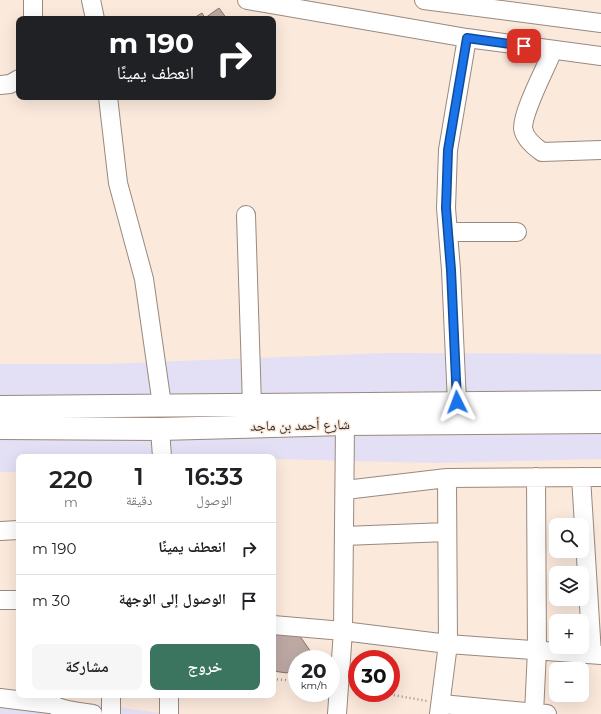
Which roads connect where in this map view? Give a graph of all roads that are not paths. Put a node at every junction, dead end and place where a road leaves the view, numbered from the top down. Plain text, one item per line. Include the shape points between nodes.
1 (32, 0) edge
2 (91, 0) edge
3 (247, 0) edge
4 (424, 0) edge
5 (33, 16) edge
6 (94, 16) edge
7 (601, 23) edge
8 (467, 38) junction
9 (553, 50) junction
10 (601, 56) edge
11 (16, 81) edge
12 (0, 85) edge
13 (108, 100) edge
14 (601, 150) edge
15 (246, 215) dead end
16 (448, 232) junction
17 (518, 232) dead end
18 (457, 402) junction
19 (601, 402) edge
20 (252, 404) junction
21 (162, 405) junction
22 (0, 407) edge
23 (601, 422) edge
24 (345, 424) junction
25 (0, 428) edge
26 (160, 428) junction
27 (162, 454) edge
28 (601, 476) edge
29 (536, 477) junction
30 (581, 477) junction
31 (447, 478) junction
32 (345, 490) junction
33 (16, 530) edge
34 (0, 531) edge
35 (447, 532) junction
36 (344, 536) junction
37 (0, 600) edge
38 (16, 600) edge
39 (276, 625) edge
40 (343, 631) junction
41 (448, 644) junction
42 (537, 650) junction
43 (597, 654) edge
44 (0, 698) edge
45 (111, 698) edge
46 (169, 698) edge
47 (48, 699) edge
48 (440, 709) edge
49 (538, 713) edge
50 (93, 714) edge
51 (111, 714) edge
52 (169, 714) edge
53 (337, 714) edge

1 - 5 street
2 - 6 street
3 - 8 street
4 - 7 street
8 - 9 street
8 - 16 street via 448,150
9 - 10 street
9 - 14 street via 525,116 523,129 528,139 542,152
11 - 12 street
13 - 21 street via 118,183 144,279
15 - 20 street
16 - 17 street
16 - 18 street
18 - 19 main road, شارع أحمد بن ماجد
18 - 20 main road, شارع أحمد بن ماجد
20 - 21 main road, شارع أحمد بن ماجد
21 - 22 main road, شارع أحمد بن ماجد
23 - 24 main road, شارع أحمد بن ماجد
24 - 26 main road, شارع أحمد بن ماجد
24 - 32 street
25 - 26 main road, شارع أحمد بن ماجد
26 - 27 street
28 - 30 street
29 - 30 street
29 - 31 street
29 - 42 street
30 - 43 street
31 - 32 street
31 - 35 street
32 - 36 street
33 - 34 street
35 - 36 street
35 - 41 street
36 - 40 street
37 - 38 street
39 - 40 street
40 - 41 street
40 - 53 street
41 - 42 street
41 - 48 street
42 - 43 street
42 - 49 street
44 - 47 street
45 - 51 street
46 - 52 street
47 - 50 street via 55,706
48 - 49 street

